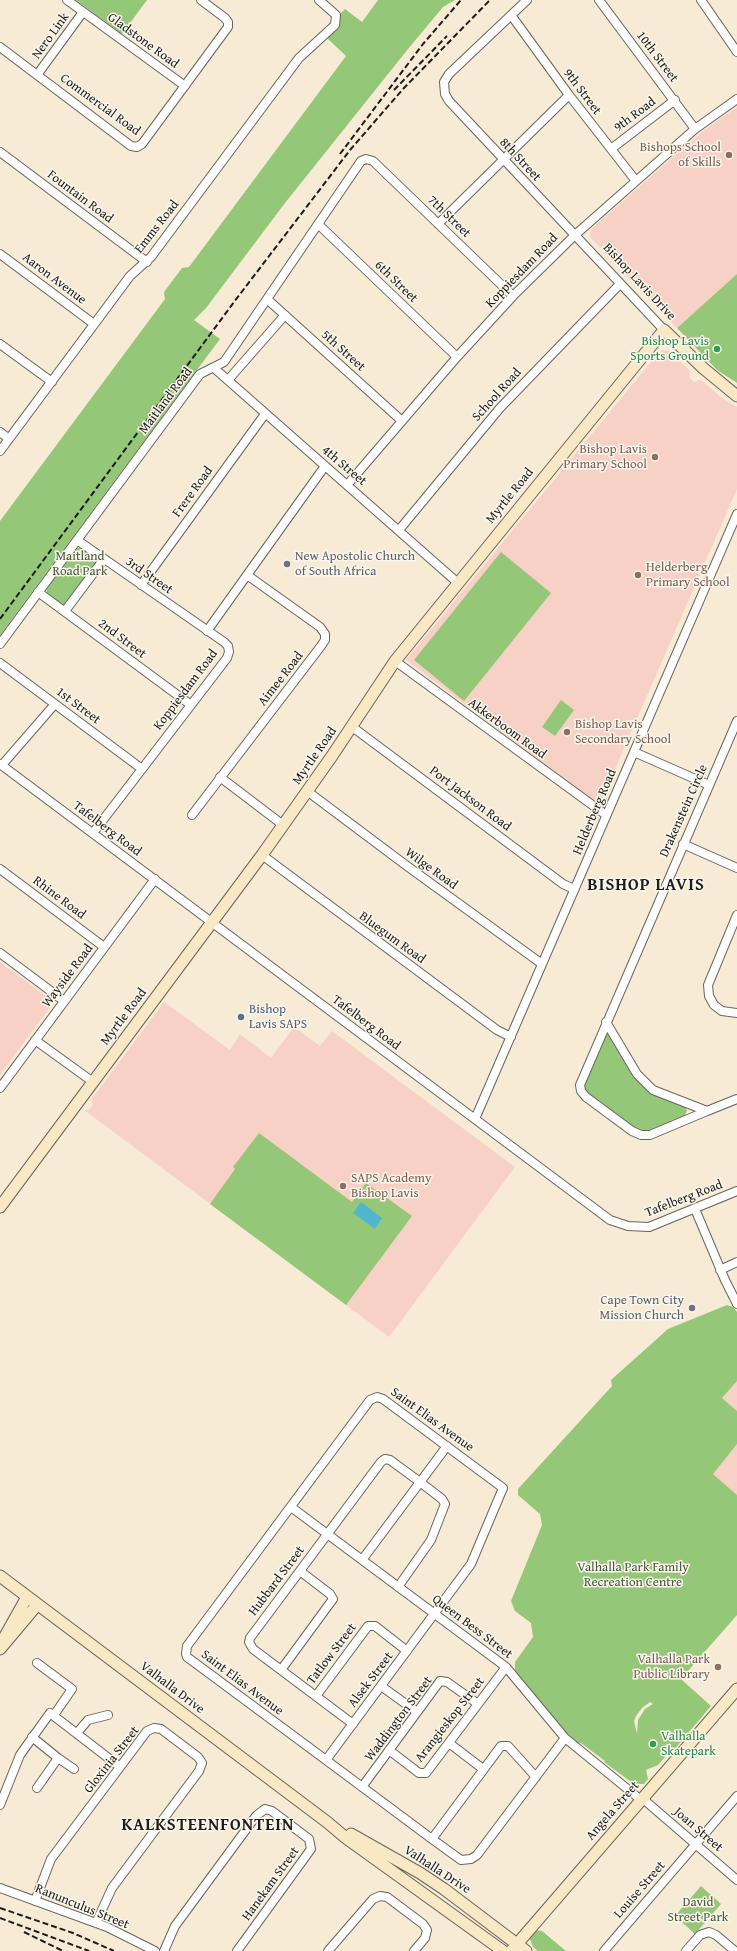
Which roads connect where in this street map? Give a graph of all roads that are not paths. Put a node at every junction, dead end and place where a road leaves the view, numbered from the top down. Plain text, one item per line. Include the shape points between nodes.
1 (67, 0) edge
2 (201, 0) edge
3 (319, 0) edge
4 (527, 0) edge
5 (599, 0) edge
6 (701, 0) edge
7 (83, 12) junction
8 (511, 15) junction
9 (1, 50) edge
10 (737, 52) edge
11 (37, 75) junction
12 (184, 86) junction
13 (569, 95) junction
14 (737, 99) edge
15 (675, 100) junction
16 (695, 129) junction
17 (611, 149) junction
18 (0, 152) edge
19 (366, 159) joint
20 (504, 160) junction
21 (636, 181) junction
22 (318, 224) junction
23 (438, 224) junction
24 (574, 234) junction
25 (0, 254) edge
26 (147, 262) junction
27 (620, 284) junction
28 (513, 296) junction
29 (267, 299) junction
30 (285, 315) junction
31 (94, 324) junction
32 (664, 330) junction
33 (0, 344) edge
34 (457, 357) junction
35 (214, 368) junction
36 (228, 380) junction
37 (52, 382) junction
38 (737, 396) edge
39 (265, 414) junction
40 (402, 421) junction
41 (0, 432) edge
42 (9, 439) junction
43 (0, 451) edge
44 (325, 466) junction
45 (348, 484) junction
46 (737, 514) edge
47 (399, 530) junction
48 (77, 540) junction
49 (104, 559) junction
50 (247, 575) junction
51 (458, 582) junction
52 (141, 585) junction
53 (38, 592) junction
54 (65, 611) junction
55 (208, 630) junction
56 (0, 644) edge
57 (395, 661) junction
58 (0, 663) edge
59 (55, 704) junction
60 (191, 705) junction
61 (737, 721) edge
62 (352, 726) junction
63 (634, 752) junction
64 (1, 765) edge
65 (142, 769) junction
66 (220, 777) junction
67 (709, 785) junction
68 (307, 791) junction
69 (192, 815) dead end
70 (606, 816) junction
71 (284, 824) junction
72 (93, 833) junction
73 (683, 844) junction
74 (262, 855) junction
75 (737, 868) edge
76 (0, 869) edge
77 (155, 879) junction
78 (574, 889) junction
79 (737, 915) edge
80 (213, 923) junction
81 (104, 947) junction
82 (0, 953) edge
83 (542, 964) junction
84 (64, 1001) junction
85 (737, 1014) edge
86 (606, 1022) junction
87 (511, 1037) junction
88 (35, 1040) junction
89 (93, 1082) junction
90 (0, 1088) edge
91 (737, 1098) edge
92 (707, 1111) junction
93 (475, 1119) junction
94 (737, 1192) edge
95 (0, 1207) edge
96 (695, 1209) junction
97 (737, 1262) edge
98 (720, 1270) junction
99 (737, 1304) edge
100 (447, 1446) junction
101 (420, 1482) junction
102 (503, 1488) joint
103 (291, 1507) junction
104 (327, 1534) junction
105 (362, 1560) junction
106 (300, 1571) junction
107 (0, 1576) edge
108 (398, 1587) junction
109 (27, 1597) junction
110 (37, 1605) junction
111 (434, 1614) junction
112 (0, 1647) edge
113 (407, 1650) junction
114 (38, 1663) dead end
115 (506, 1667) junction
116 (281, 1670) junction
117 (381, 1686) junction
118 (737, 1689) edge
119 (316, 1696) junction
120 (478, 1704) junction
121 (417, 1712) junction
122 (108, 1714) dead end
123 (54, 1716) junction
124 (353, 1724) junction
125 (77, 1733) junction
126 (32, 1737) junction
127 (565, 1738) junction
128 (449, 1743) junction
129 (389, 1750) junction
130 (58, 1758) junction
131 (326, 1760) junction
132 (120, 1767) junction
133 (74, 1769) dead end
134 (483, 1769) junction
135 (536, 1776) junction
136 (362, 1787) junction
137 (36, 1788) dead end
138 (737, 1796) edge
139 (642, 1799) junction
140 (0, 1805) edge
141 (327, 1822) junction
142 (432, 1839) junction
143 (696, 1844) junction
144 (737, 1880) edge
145 (0, 1888) edge
146 (35, 1901) junction
147 (96, 1923) junction
148 (514, 1947) edge
149 (155, 1951) edge
150 (164, 1951) edge
151 (237, 1951) edge
152 (328, 1951) edge
153 (414, 1951) edge
154 (502, 1951) edge
155 (526, 1951) edge
156 (604, 1951) edge
157 (686, 1951) edge
158 (735, 1951) edge

1 - 7 street, Gladstone Road
2 - 12 street, Commercial Road via 228,22 228,27
3 - 26 street, Emms Road via 334,13 337,21 334,27 298,58
4 - 8 street
5 - 15 street, 10th Street
6 - 10 street
7 - 11 street, Nero Link
7 - 12 street, Gladstone Road
8 - 13 street, 9th Street
8 - 20 street, 8th Street via 448,74 443,86 448,101
9 - 11 street, Commercial Road
11 - 12 street, Commercial Road via 131,146 137,147 142,144
13 - 17 street, 9th Street
13 - 20 street
14 - 16 street, Koppiesdam Road
15 - 16 street, 10th Street
15 - 17 street, 9th Road
16 - 21 street, Koppiesdam Road
17 - 21 street, 9th Street
18 - 26 street, Fountain Road
19 - 22 street, Maitland Road via 359,163
19 - 23 street, 7th Street via 375,163
20 - 23 street
20 - 24 street, 8th Street
21 - 24 street, Koppiesdam Road
22 - 29 street, Maitland Road
22 - 34 street, 6th Street
23 - 28 street, 7th Street
24 - 27 street, Bishop Lavis Drive
24 - 28 street, Koppiesdam Road
25 - 31 street, Aaron Avenue
26 - 31 street, Emms Road via 130,276
27 - 32 street, Bishop Lavis Drive
27 - 47 street, School Road via 500,408
28 - 34 street, Koppiesdam Road
29 - 30 street, 5th Street
29 - 35 street, Maitland Road via 224,362
30 - 36 street
30 - 40 street, 5th Street
31 - 37 street, Emms Road
32 - 38 street, Bishop Lavis Drive via 703,368
32 - 51 street, Myrtle Road
33 - 37 street
34 - 40 street, Koppiesdam Road
35 - 36 street, 4th Street
35 - 48 street, Maitland Road via 200,374
36 - 39 street, 4th Street
37 - 42 street, Emms Road
39 - 44 street, 4th Street
39 - 52 street, Frere Road
40 - 45 street, Koppiesdam Road
41 - 42 street
42 - 43 street, Emms Road
44 - 45 street, 4th Street
44 - 50 street, Koppiesdam Road
45 - 47 street, 4th Street
46 - 63 street, Helderberg Road
47 - 51 street, 4th Street
48 - 49 street, 3rd Street
48 - 53 street, Maitland Road
49 - 52 street, 3rd Street
49 - 54 street
50 - 55 street, Koppiesdam Road
50 - 66 street, Aimee Road via 320,627 325,634 325,640
51 - 57 street, Myrtle Road
52 - 55 street, 3rd Street
53 - 54 street, 2nd Street
53 - 56 street, Maitland Road
54 - 60 street, 2nd Street
55 - 60 street, Koppiesdam Road via 226,644 229,655
57 - 62 street, Myrtle Road
57 - 70 street, Akkerboom Road
58 - 59 street, 1st Street
59 - 64 street
59 - 65 street, 1st Street
60 - 65 street, Koppiesdam Road
61 - 67 street, Drakenstein Circle
62 - 68 street, Myrtle Road
62 - 78 street, Port Jackson Road via 563,884
63 - 67 street
63 - 70 street, Helderberg Road
64 - 72 street, Tafelberg Road
65 - 72 street, Koppiesdam Road
66 - 69 street, Aimee Road
66 - 71 street
67 - 73 street, Drakenstein Circle
68 - 71 street, Myrtle Road
68 - 83 street, Wilge Road
70 - 78 street, Helderberg Road
71 - 74 street, Myrtle Road
72 - 77 street, Tafelberg Road
73 - 75 street
73 - 86 street, Drakenstein Circle
74 - 80 street, Myrtle Road
74 - 87 street, Bluegum Road via 497,1030
76 - 81 street, Rhine Road
77 - 80 street, Tafelberg Road
77 - 81 street, Wayside Road
78 - 83 street, Helderberg Road
79 - 85 street via 708,986 709,996 714,1005 722,1011
80 - 89 street, Myrtle Road
80 - 93 street, Tafelberg Road
81 - 84 street, Wayside Road
82 - 84 street
83 - 87 street, Helderberg Road
84 - 88 street, Wayside Road
86 - 92 street via 645,1084 658,1092
86 - 92 street, Drakenstein Circle via 580,1082 581,1091 586,1097 641,1135 650,1135
87 - 93 street, Helderberg Road
88 - 89 street
88 - 90 street, Wayside Road
89 - 95 street, Myrtle Road
91 - 92 street, Drakenstein Circle
93 - 96 street, Tafelberg Road via 610,1220 620,1224 649,1227
94 - 96 street, Tafelberg Road
96 - 98 street
97 - 98 street
98 - 99 street
100 - 101 street
100 - 102 street, Saint Elias Avenue
100 - 103 street, Saint Elias Avenue via 383,1399 374,1397
101 - 104 street, Hubbard Street via 390,1460 383,1460
101 - 105 street
101 - 108 street via 442,1499 444,1506 431,1540
102 - 111 street, Alsek Street via 472,1564
103 - 104 street, Queen Bess Street
103 - 131 street, Saint Elias Avenue via 185,1652 187,1657
104 - 105 street, Queen Bess Street
104 - 106 street, Hubbard Street
105 - 108 street, Queen Bess Street
106 - 116 street via 330,1594 332,1599
106 - 116 street, Hubbard Street via 250,1638 251,1648
107 - 109 street, Valhalla Drive
108 - 111 street, Queen Bess Street
109 - 110 street, Valhalla Drive
109 - 112 street
110 - 112 street
110 - 141 street, Valhalla Drive
111 - 113 street, Alsek Street
111 - 115 street, Queen Bess Street
113 - 117 street, Alsek Street
113 - 119 street, Tatlow Street via 375,1626 368,1626
114 - 123 street via 72,1689
115 - 120 street, Arangieskop Street
115 - 127 street, Queen Bess Street
116 - 119 street
117 - 121 street
117 - 124 street, Alsek Street
118 - 139 street, Angela Street
119 - 124 street
120 - 121 street, Waddington Street via 442,1680
120 - 128 street, Arangieskop Street
121 - 129 street, Waddington Street
122 - 125 street via 88,1720
123 - 125 street
123 - 126 street via 50,1713
124 - 131 street, Alsek Street
125 - 132 street
126 - 130 street
126 - 140 street via 16,1763
127 - 135 street, Saint Elias Avenue
127 - 139 street, Queen Bess Street
128 - 129 street, Arangieskop Street via 423,1774 418,1773
128 - 134 street
129 - 136 street, Waddington Street
130 - 133 street
130 - 137 street
131 - 136 street, Saint Elias Avenue
132 - 146 street, Gloxinia Street via 51,1859
132 - 147 street, Gloxinia Street via 147,1731 154,1728 161,1729 198,1757 202,1763 199,1771 112,1888
134 - 135 street via 501,1746 507,1745
134 - 142 street
135 - 142 street, Saint Elias Avenue via 472,1859 459,1858
136 - 142 street, Saint Elias Avenue
138 - 143 street, Louise Street
139 - 143 street, Joan Street
139 - 148 street, Angela Street
141 - 148 street, Valhalla Drive via 444,1889
141 - 154 street, Valhalla Drive
143 - 144 street, Joan Street
143 - 156 street, Louise Street
145 - 146 street, Ranunculus Street
146 - 147 street, Ranunculus Street
147 - 149 street, Ranunculus Street
148 - 155 street, Valhalla Drive
150 - 151 street, Hanekam Street via 175,1926 256,1816 265,1809 272,1811 309,1839 311,1849
152 - 153 street via 373,1899 380,1896 387,1897 423,1924 427,1930 425,1938
157 - 158 street via 700,1935 709,1932

